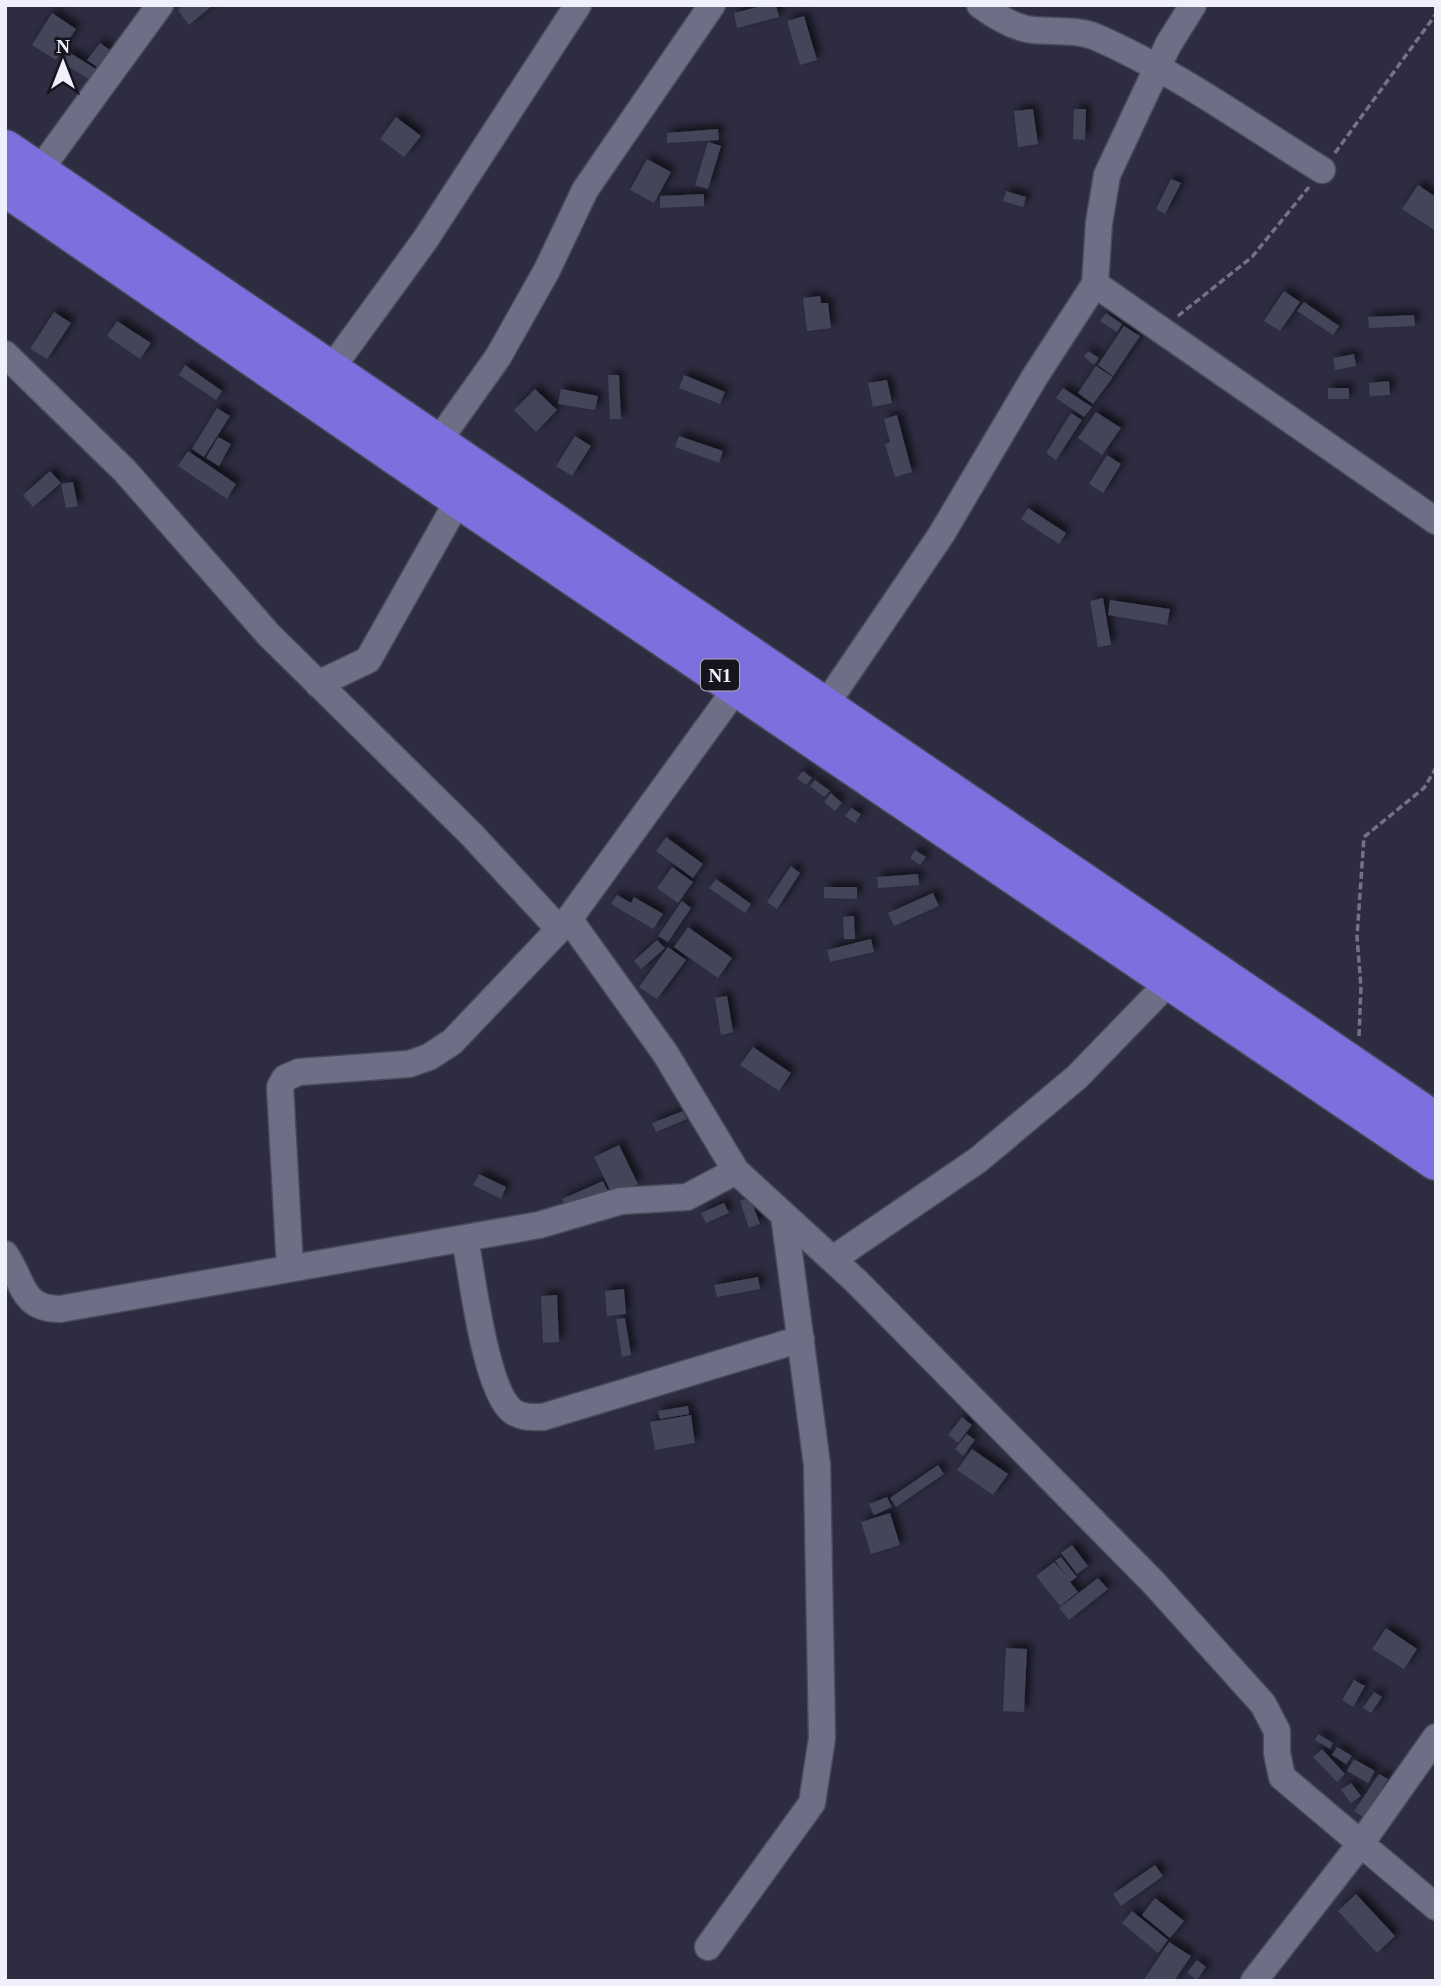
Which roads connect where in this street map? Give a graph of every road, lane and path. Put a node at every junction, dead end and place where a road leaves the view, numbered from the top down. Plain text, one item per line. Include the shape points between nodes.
1 (160, 5) edge
2 (578, 5) edge
3 (712, 5) edge
4 (980, 5) edge
5 (1193, 5) edge
6 (1157, 68) junction
7 (5, 149) edge
8 (1322, 170) dead end
9 (39, 172) junction
10 (5, 187) edge
11 (1095, 284) junction
12 (5, 355) edge
13 (331, 369) junction
14 (428, 456) junction
15 (459, 499) junction
16 (1436, 521) edge
17 (318, 684) junction
18 (738, 686) junction
19 (816, 720) junction
20 (1436, 768) edge
21 (564, 924) junction
22 (1171, 980) junction
23 (1363, 1046) dead end
24 (1436, 1122) edge
25 (1436, 1161) edge
26 (736, 1171) junction
27 (784, 1215) junction
28 (465, 1238) junction
29 (5, 1254) edge
30 (833, 1259) junction
31 (290, 1268) junction
32 (801, 1339) junction
33 (1436, 1737) edge
34 (1362, 1842) junction
35 (1436, 1907) edge
36 (708, 1947) dead end
37 (1254, 1981) edge

1 - 9 street
2 - 13 street via 425,240
3 - 14 street via 585,190 498,357
4 - 6 street via 997,18 1029,30 1094,36
5 - 6 street
6 - 8 street
6 - 11 street via 1107,175
7 - 9 highway, N1
9 - 13 highway, N1
10 - 14 highway, N1
11 - 16 street
11 - 19 street via 941,535
12 - 17 street via 125,471
13 - 14 highway, N1
14 - 15 highway, N1
14 - 19 highway, N1
15 - 17 street via 368,660
15 - 18 highway, N1
17 - 21 street
18 - 19 highway, N1
18 - 21 street
19 - 22 highway, N1
19 - 24 highway, N1
20 - 23 path via 1424,788 1364,837 1357,936
21 - 26 street via 665,1053
21 - 31 street via 452,1042 429,1057 408,1063 299,1072 285,1078 280,1087
22 - 25 highway, N1
22 - 30 street via 1077,1077 978,1160
26 - 27 street
26 - 28 street via 687,1197 621,1201 539,1225
27 - 30 street
27 - 32 street
28 - 31 street
28 - 32 street via 487,1363 510,1410 522,1416 543,1417
29 - 31 street via 27,1298 41,1309
30 - 34 street via 1153,1582 1255,1695 1277,1731 1282,1777
32 - 36 street via 817,1465 819,1768 812,1803
33 - 34 street
34 - 35 street
34 - 37 street

